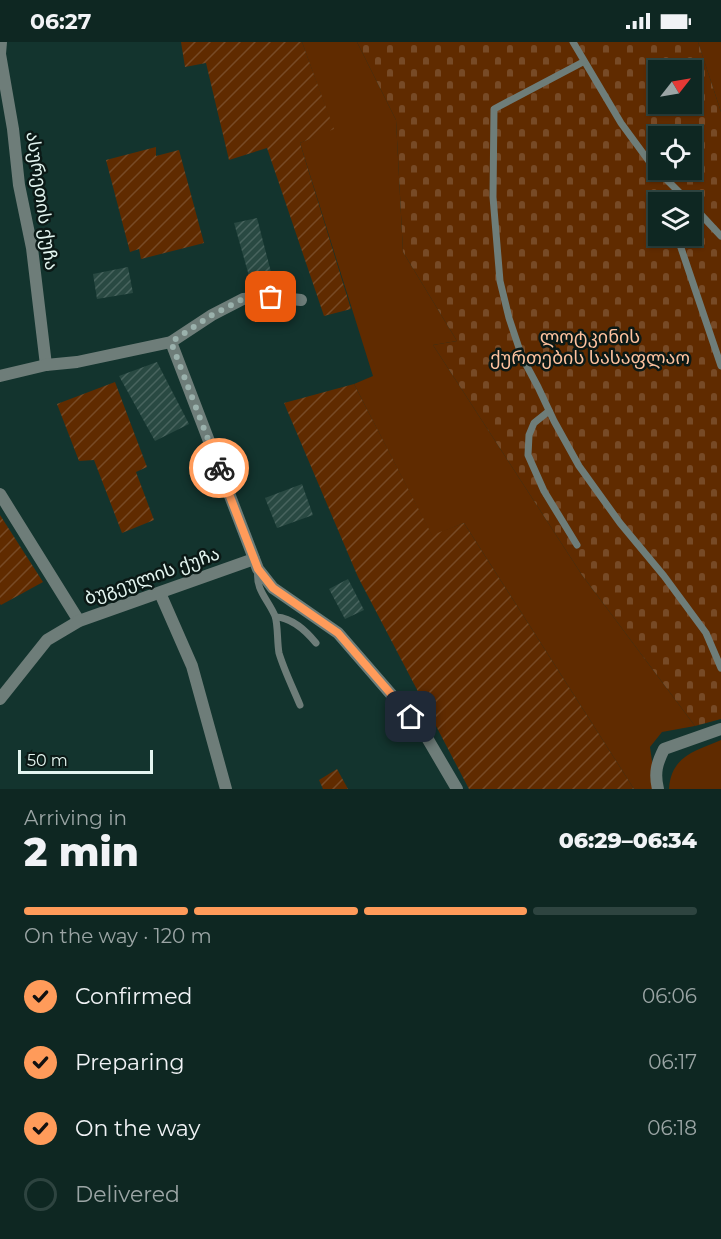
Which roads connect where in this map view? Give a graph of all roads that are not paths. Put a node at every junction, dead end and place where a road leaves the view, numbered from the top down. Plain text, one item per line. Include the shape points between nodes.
1 (0, 42) edge
2 (573, 42) edge
3 (583, 62) junction
4 (678, 192) edge
5 (702, 216) edge
6 (721, 236) edge
7 (680, 246) edge
8 (301, 300) dead end
9 (171, 342) junction
10 (46, 365) junction
11 (721, 366) edge
12 (0, 376) edge
13 (549, 411) junction
14 (0, 494) edge
15 (577, 545) dead end
16 (256, 564) junction
17 (160, 593) junction
18 (276, 617) junction
19 (79, 621) junction
20 (316, 643) dead end
21 (721, 668) edge
22 (0, 699) edge
23 (300, 705) dead end
24 (721, 729) edge
25 (226, 789) edge
26 (457, 789) edge
27 (658, 789) edge

1 - 10 street, ასურეთის ქუჩა
2 - 3 lane
3 - 4 lane via 651,164
3 - 13 lane via 494,109 492,197 500,281 522,357
5 - 6 lane
7 - 11 lane
8 - 9 street via 243,299
9 - 10 street
9 - 16 street
10 - 12 street
13 - 15 lane via 534,423 528,455 544,491
13 - 21 lane via 579,466 706,633
14 - 19 street
16 - 17 street, ბუგეულის ქუჩა
16 - 18 lane via 260,590
16 - 26 street via 273,588 338,633 423,731
17 - 19 street, ბუგეულის ქუჩა
17 - 25 street via 192,666
18 - 20 lane via 301,628
18 - 23 lane via 280,653
19 - 22 street, ბუგეულის ქუჩა via 47,640
24 - 27 street via 664,749 656,765

